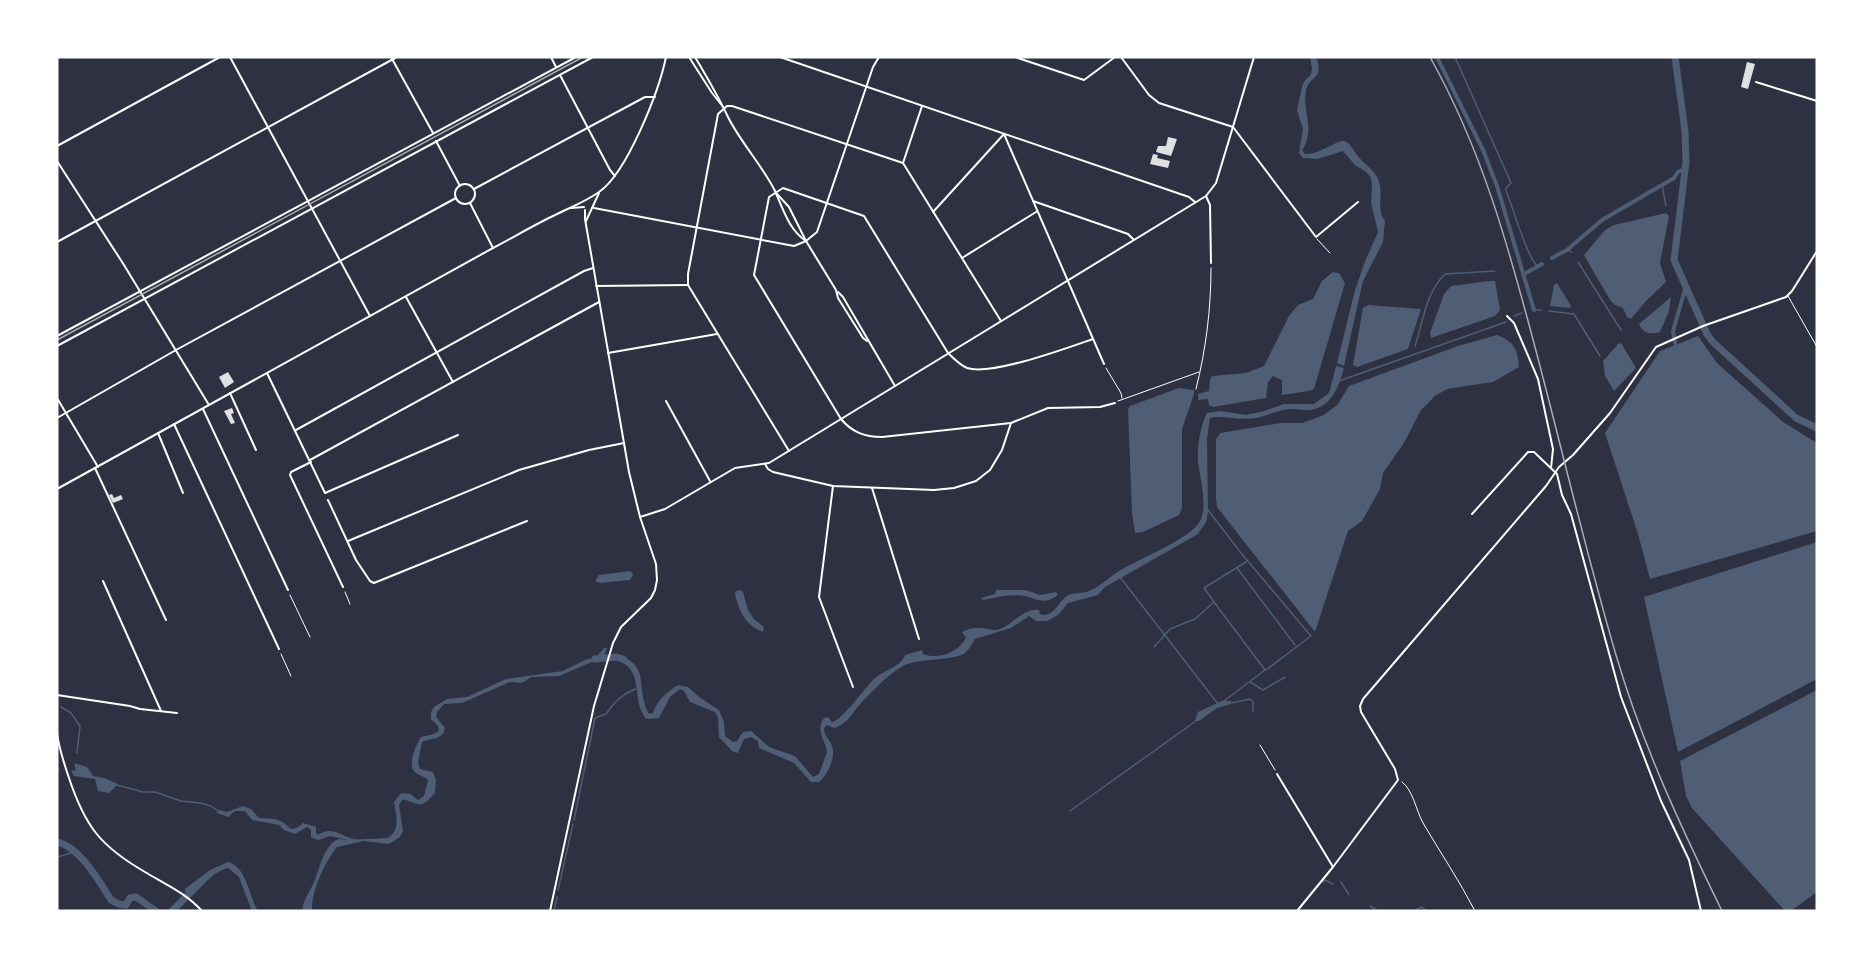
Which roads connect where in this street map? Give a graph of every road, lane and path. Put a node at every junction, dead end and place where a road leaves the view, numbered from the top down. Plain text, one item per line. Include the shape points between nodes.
1 (220, 57) edge
2 (230, 57) edge
3 (397, 57) edge
4 (551, 57) edge
5 (576, 57) edge
6 (592, 57) edge
7 (666, 57) edge
8 (689, 57) edge
9 (695, 57) edge
10 (780, 57) edge
11 (879, 57) edge
12 (1015, 57) edge
13 (1115, 57) edge
14 (1121, 57) edge
15 (1254, 57) edge
16 (392, 58) edge
17 (556, 67) junction
18 (560, 74) junction
19 (1756, 82) dead end
20 (866, 86) junction
21 (655, 97) junction
22 (1817, 101) edge
23 (922, 105) junction
24 (724, 108) junction
25 (268, 127) junction
26 (1233, 127) junction
27 (588, 128) junction
28 (433, 134) junction
29 (1004, 134) junction
30 (436, 141) junction
31 (846, 144) junction
32 (57, 146) edge
33 (57, 161) edge
34 (903, 163) junction
35 (615, 176) junction
36 (459, 186) junction
37 (474, 189) junction
38 (788, 190) junction
39 (599, 192) junction
40 (775, 192) junction
41 (1206, 196) junction
42 (456, 198) junction
43 (782, 198) junction
44 (589, 199) junction
45 (778, 200) junction
46 (1033, 201) junction
47 (309, 202) junction
48 (594, 202) junction
49 (1195, 202) junction
50 (1358, 202) dead end
51 (470, 203) junction
52 (768, 203) junction
53 (827, 203) junction
54 (584, 207) junction
55 (311, 208) junction
56 (594, 208) junction
57 (590, 211) junction
58 (933, 212) junction
59 (1037, 212) junction
60 (95, 220) junction
61 (586, 221) junction
62 (696, 228) junction
63 (1316, 237) junction
64 (760, 240) junction
65 (1134, 240) junction
66 (806, 241) junction
67 (57, 242) edge
68 (494, 248) junction
69 (1817, 251) edge
70 (1330, 253) dead end
71 (962, 258) junction
72 (340, 261) junction
73 (1211, 263) joint
74 (593, 268) junction
75 (1067, 281) junction
76 (688, 285) junction
77 (596, 286) junction
78 (140, 291) junction
79 (1788, 296) junction
80 (406, 297) junction
81 (144, 299) junction
82 (599, 302) junction
83 (370, 316) junction
84 (1507, 316) dead end
85 (1000, 321) junction
86 (717, 334) junction
87 (57, 336) edge
88 (1093, 339) junction
89 (57, 346) edge
90 (1817, 347) edge
91 (176, 350) junction
92 (436, 352) junction
93 (608, 353) junction
94 (948, 353) junction
95 (1104, 364) joint
96 (1201, 372) junction
97 (267, 373) junction
98 (453, 382) junction
99 (895, 386) junction
100 (1196, 389) dead end
101 (230, 393) junction
102 (57, 398) edge
103 (1122, 400) junction
104 (666, 401) dead end
105 (1114, 403) joint
106 (209, 405) junction
107 (203, 409) junction
108 (66, 413) junction
109 (57, 418) edge
110 (841, 419) junction
111 (1011, 423) junction
112 (174, 424) junction
113 (296, 430) junction
114 (158, 433) junction
115 (458, 435) dead end
116 (624, 443) junction
117 (256, 450) dead end
118 (789, 451) junction
119 (310, 461) junction
120 (765, 464) junction
121 (96, 467) junction
122 (1551, 469) junction
123 (1554, 472) junction
124 (710, 481) junction
125 (833, 486) junction
126 (872, 488) junction
127 (57, 489) edge
128 (183, 493) dead end
129 (328, 500) dead end
130 (1472, 514) dead end
131 (640, 517) junction
132 (526, 521) dead end
133 (348, 541) junction
134 (103, 581) dead end
135 (343, 587) joint
136 (288, 590) joint
137 (350, 604) dead end
138 (166, 620) dead end
139 (310, 637) dead end
140 (919, 639) dead end
141 (279, 649) joint
142 (291, 676) dead end
143 (853, 687) dead end
144 (57, 695) edge
145 (161, 711) junction
146 (177, 713) dead end
147 (57, 733) edge
148 (1260, 745) dead end
149 (1277, 774) joint
150 (1398, 780) junction
151 (1333, 867) junction
152 (202, 911) edge
153 (550, 911) edge
154 (1297, 911) edge
155 (1475, 911) edge
156 (1701, 911) edge

1 - 32 street
2 - 25 street
3 - 16 street
4 - 17 street
5 - 17 street
6 - 18 street
7 - 21 street
8 - 24 street
9 - 24 street
10 - 20 street
11 - 20 street
12 - 13 street via 1084,80
14 - 26 street via 1159,103
15 - 26 street
16 - 25 street
16 - 28 street
17 - 28 street
18 - 27 street
18 - 30 street
19 - 22 street
20 - 23 street
20 - 31 street
21 - 27 street via 645,97
21 - 35 street
23 - 29 street
23 - 34 street
24 - 31 street via 732,106
24 - 40 street
24 - 62 street via 718,114
25 - 47 street
25 - 60 street
26 - 41 street via 1216,183
26 - 63 street
27 - 35 street
27 - 37 street
28 - 47 street
29 - 46 street
29 - 49 street
29 - 58 street
30 - 36 street
30 - 55 street
31 - 34 street
31 - 53 street
33 - 60 street
34 - 58 street
35 - 39 street
36 - 37 street via 468,184
36 - 42 street
37 - 51 street
38 - 40 street
38 - 43 street
38 - 53 street
39 - 44 street
39 - 48 street
40 - 43 street
40 - 45 street
40 - 52 street
41 - 49 street
41 - 73 street via 1210,205
42 - 51 street via 460,203
42 - 72 street
43 - 66 street
44 - 48 street
44 - 54 street
45 - 52 street via 770,199
45 - 66 street
46 - 59 street
46 - 65 street via 1128,234
47 - 55 street
47 - 78 street
48 - 56 street
49 - 65 street
50 - 63 street
51 - 68 street
52 - 64 street
53 - 66 street via 817,232
53 - 94 street via 864,216
54 - 57 street
54 - 61 street
54 - 68 street via 554,215
55 - 72 street
55 - 81 street
56 - 57 street
56 - 62 street
57 - 61 street
58 - 71 street
59 - 71 street
59 - 75 street
60 - 67 street
60 - 78 street
61 - 74 street
62 - 64 street
62 - 76 street
63 - 70 lane
64 - 66 street via 794,246
64 - 110 street via 755,277
65 - 75 street
66 - 99 street
68 - 80 street
69 - 79 street
71 - 85 street
72 - 83 street
72 - 91 street
73 - 96 path via 1211,304
74 - 77 street
74 - 92 street
75 - 85 street
75 - 88 street
76 - 77 street
76 - 86 street
77 - 82 street
78 - 81 street
78 - 87 street
79 - 90 lane
79 - 123 street via 1697,328 1654,350 1610,413
80 - 83 street
80 - 92 street
81 - 89 street
81 - 91 street
82 - 93 street
82 - 98 street
83 - 97 street
84 - 122 street via 1514,323 1538,379 1553,449
85 - 94 street
86 - 93 street
86 - 118 street
88 - 94 street via 986,368 967,368
88 - 95 street
91 - 106 street
91 - 108 street
92 - 98 street
92 - 113 street
93 - 116 street
94 - 99 street
95 - 103 path
96 - 100 path
96 - 103 path
97 - 101 street
97 - 113 street
98 - 119 street
99 - 110 street
101 - 106 street
101 - 117 street
102 - 108 street
103 - 105 path
104 - 124 street
105 - 111 street via 1101,407 1048,408
106 - 107 street
107 - 112 street
107 - 136 street
108 - 109 street
108 - 121 street
110 - 111 street via 855,432 872,437
110 - 118 street
111 - 126 street via 998,458 990,471 976,481 948,489
112 - 114 street
112 - 141 street
113 - 119 street
114 - 121 street
114 - 128 street
115 - 119 street via 325,493
116 - 131 street
116 - 133 street via 519,470
118 - 120 street
119 - 135 street via 291,472 291,477
120 - 124 street via 739,466
120 - 125 street via 773,472
121 - 127 street
121 - 138 street
122 - 123 street
122 - 130 street via 1534,452 1526,453
123 - 150 street via 1361,702 1362,716
123 - 156 street via 1571,514 1621,697 1661,801 1689,860
124 - 131 street via 665,509
125 - 126 street
125 - 143 street via 819,597
126 - 140 street
129 - 133 street
131 - 153 street via 656,564 657,585 651,598 618,630 613,643 592,714
132 - 133 street via 374,583 365,575
134 - 145 street
135 - 137 path
136 - 139 path
141 - 142 path
144 - 145 street
145 - 146 street
147 - 152 street via 78,806 90,827 124,859 179,891
148 - 149 path
149 - 151 street
150 - 151 street
150 - 155 path via 1407,787
151 - 154 street

